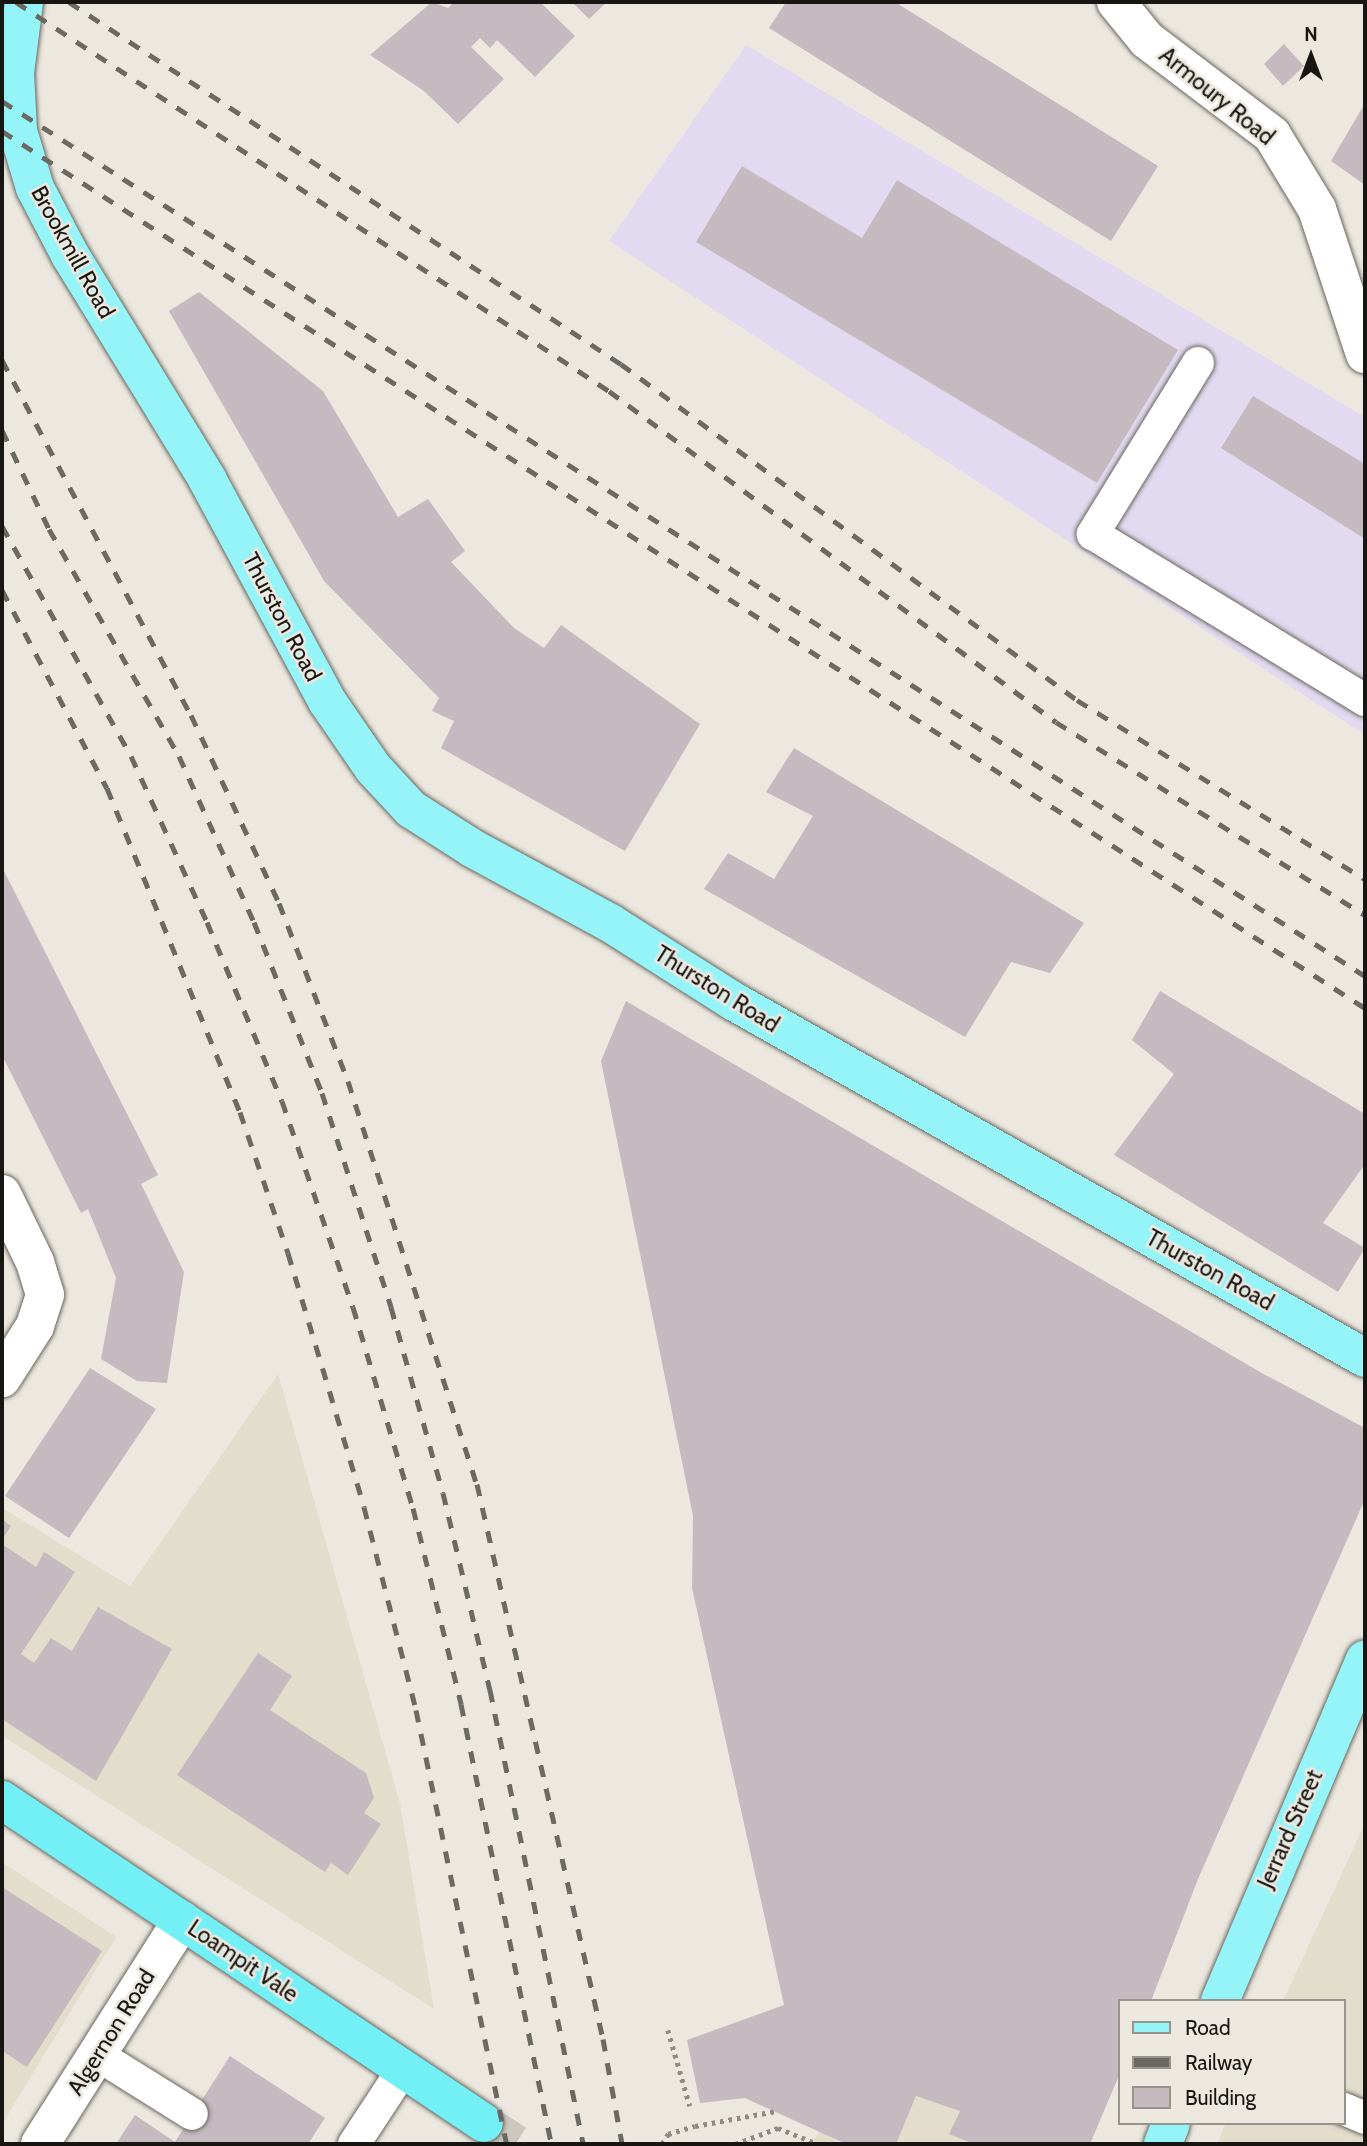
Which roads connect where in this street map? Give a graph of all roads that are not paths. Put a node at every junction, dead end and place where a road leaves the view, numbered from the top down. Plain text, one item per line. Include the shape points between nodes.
1 (24, 2) edge
2 (1116, 2) edge
3 (1365, 354) edge
4 (1198, 362) dead end
5 (207, 478) joint
6 (1365, 700) edge
7 (2, 1194) edge
8 (1365, 1358) edge
9 (2, 1378) edge
10 (1365, 1660) edge
11 (2, 1800) edge
12 (183, 1920) junction
13 (1221, 1999) edge
14 (96, 2054) junction
15 (404, 2068) junction
16 (1346, 2110) edge
17 (192, 2114) dead end
18 (1365, 2118) edge
19 (484, 2123) tunnel mouth
20 (1170, 2125) edge
21 (40, 2144) edge
22 (354, 2144) edge
23 (1163, 2144) edge

1 - 5 main road, Brookmill Road via 15,73 18,131 35,188 70,255
2 - 3 street, Armoury Road via 1147,40 1272,135 1317,209
4 - 6 lane via 1093,534
5 - 8 main road, Thurston Road via 327,701 373,768 411,809 472,848 610,923 745,1008
7 - 9 street via 35,1262 45,1295 35,1326
10 - 13 main road, Jerrard Street
11 - 12 highway, Loampit Vale
12 - 14 street, Algernon Road
12 - 15 highway, Loampit Vale
14 - 17 lane
14 - 21 street, Algernon Road
15 - 19 highway, Loampit Vale
15 - 22 lane
16 - 18 lane
20 - 23 main road

